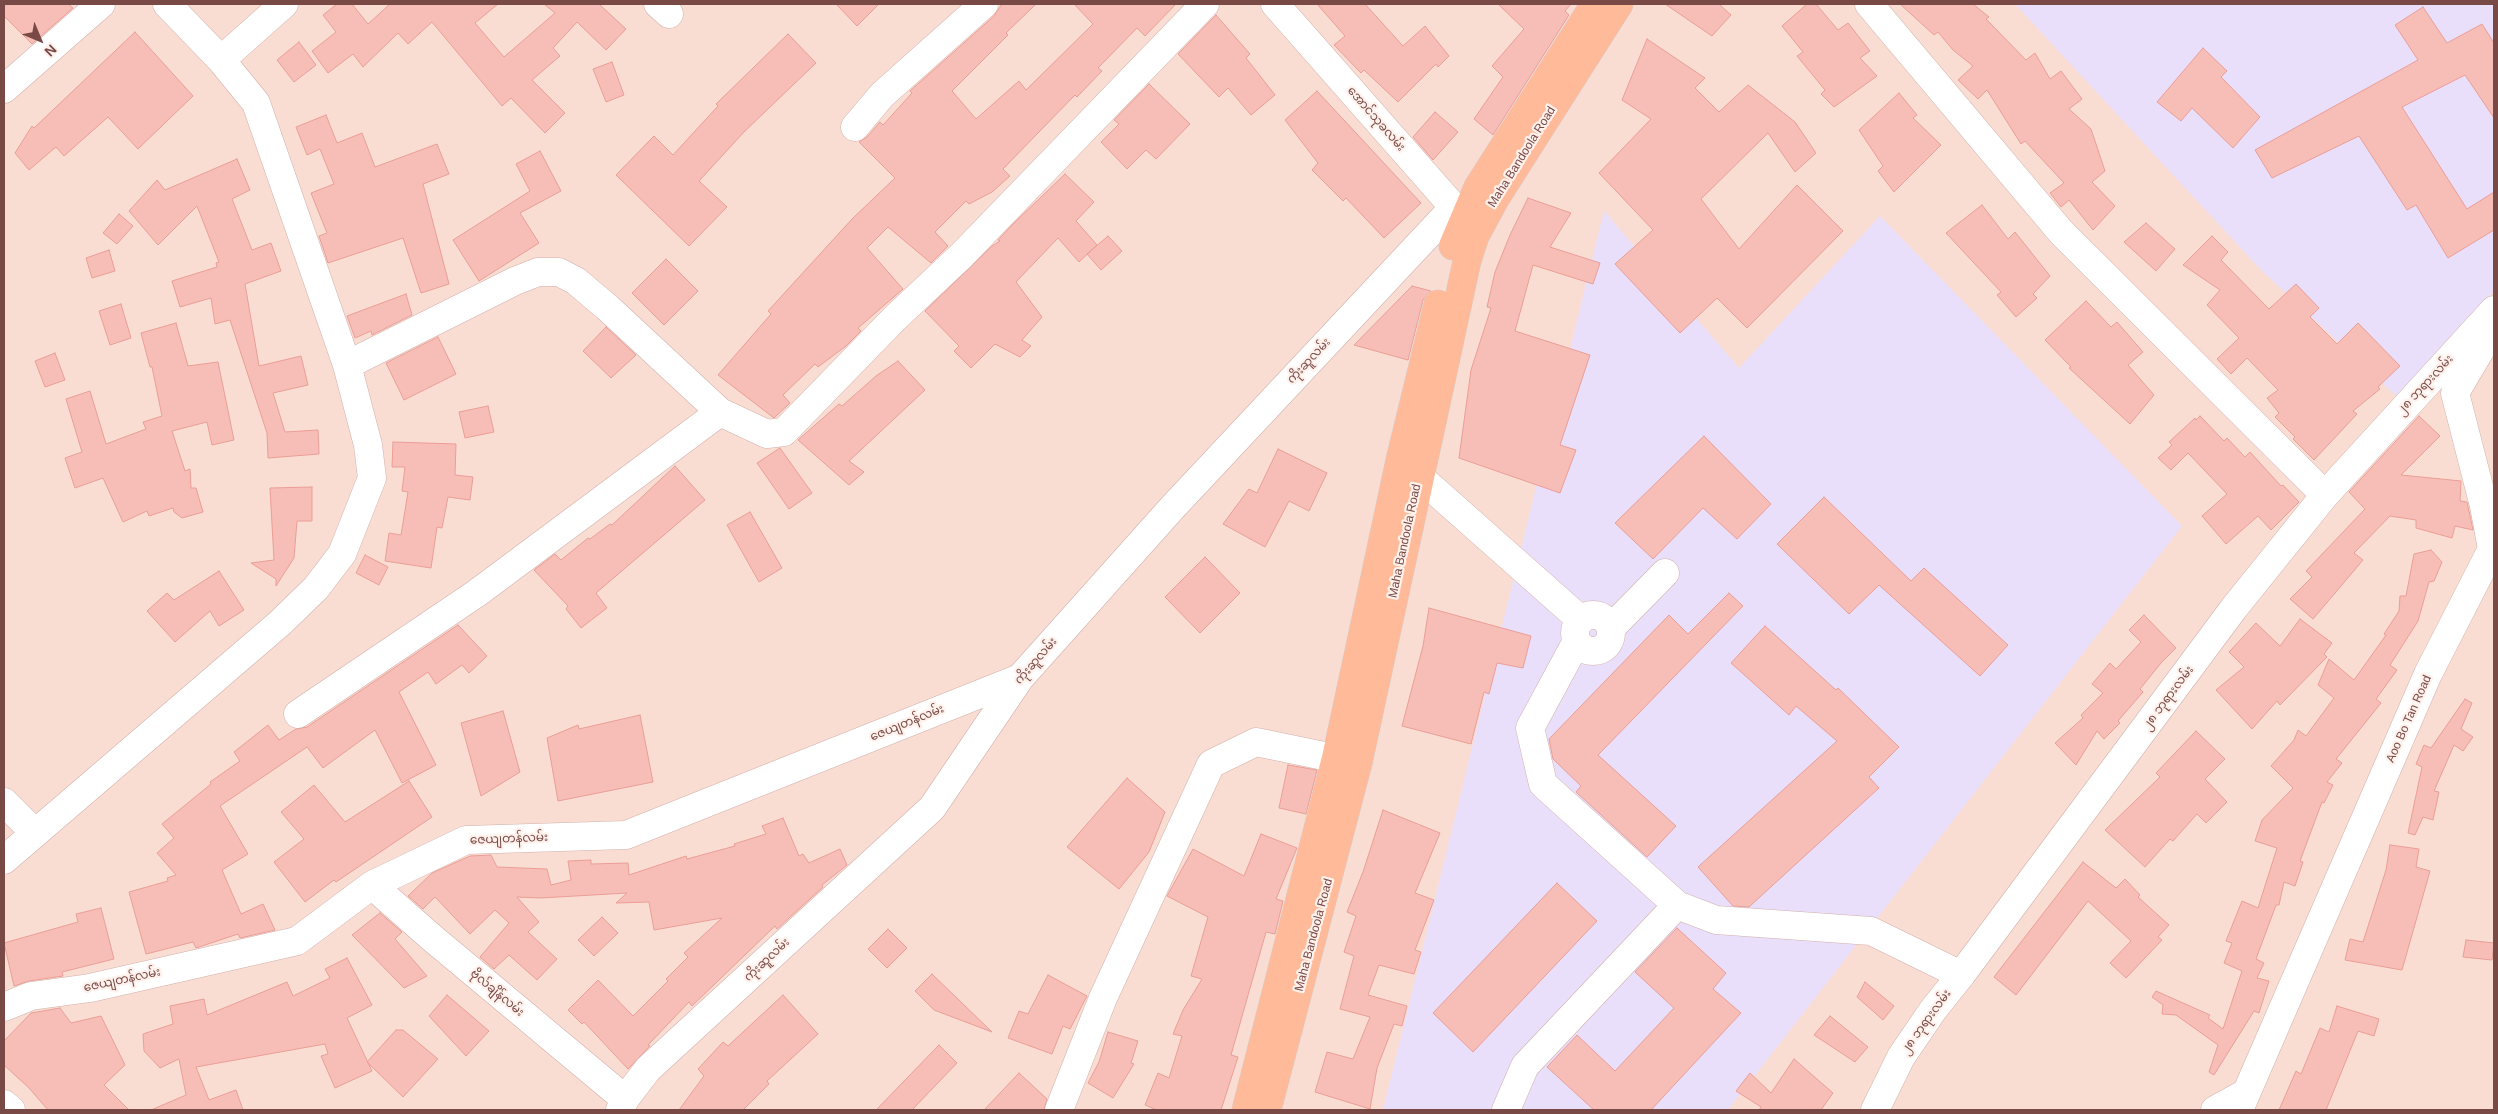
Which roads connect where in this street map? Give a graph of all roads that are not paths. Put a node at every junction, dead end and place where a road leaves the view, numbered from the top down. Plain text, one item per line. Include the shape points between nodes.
1 (102, 4) edge
2 (167, 4) edge
3 (284, 4) edge
4 (984, 4) edge
5 (1206, 4) edge
6 (1274, 4) edge
7 (1595, 4) edge
8 (1619, 4) edge
9 (1869, 4) edge
10 (221, 60) junction
11 (4, 89) edge
12 (855, 127) dead end
13 (1464, 220) junction
14 (2494, 310) edge
15 (2494, 327) edge
16 (347, 366) junction
17 (720, 412) junction
18 (1409, 468) junction
19 (2325, 495) junction
20 (1665, 573) dead end
21 (1579, 630) junction
22 (1020, 678) junction
23 (298, 714) dead end
24 (1347, 760) junction
25 (4, 802) edge
26 (35, 833) junction
27 (4, 860) edge
28 (372, 885) junction
29 (1678, 905) junction
30 (1962, 975) junction
31 (4, 1007) edge
32 (2241, 1102) edge
33 (4, 1104) edge
34 (622, 1105) edge
35 (11, 1110) edge
36 (1059, 1110) edge
37 (1246, 1110) edge
38 (1267, 1110) edge
39 (1506, 1110) edge
40 (1875, 1110) edge
41 (2215, 1110) edge

1 - 11 street
2 - 10 street
3 - 10 street
4 - 12 street via 882,95
5 - 17 street via 784,432 767,434
6 - 13 street, အောင်သုခလမ်း
7 - 13 main road, Maha Bandoola Road via 1497,156
8 - 13 main road, Maha Bandoola Road via 1512,169
9 - 19 street via 2060,232
10 - 16 street via 256,103
13 - 18 main road, Maha Bandoola Road via 1467,261
13 - 22 street, ကိုးဆူလမ်း via 1178,501
14 - 19 street, ၂၈ ဘုရားလမ်း
15 - 32 street, Aoo Bo Tan Road via 2455,393 2492,549 2428,674
16 - 17 street via 515,281 538,272 559,272 576,281 608,308
16 - 26 street via 368,445 372,478 342,554 316,588 280,622
17 - 23 street via 477,593
18 - 21 street
18 - 24 main road, Maha Bandoola Road
19 - 30 street, ၂၈ ဘုရားလမ်း via 2234,608
20 - 21 street via 1611,628 1604,618 1592,615
21 - 29 street via 1530,728 1543,784
22 - 28 street, ဇေယျတန်လမ်း via 626,835 466,840
22 - 34 street, ကိုးဆူလမ်း via 932,808 648,1069
24 - 36 street via 1256,742 1211,764 1103,998
24 - 37 main road, Maha Bandoola Road
24 - 38 main road, Maha Bandoola Road
25 - 26 street
26 - 27 street
28 - 31 street, ဇေယျတန်လမ်း via 297,941 90,988 31,996
28 - 34 street, ဗိုလ်ချိန်လမ်း
29 - 30 street via 1716,920 1871,931
29 - 39 street via 1525,1066
30 - 40 street, ၂၈ ဘုရားလမ်း via 1901,1057
32 - 41 street
33 - 35 street

